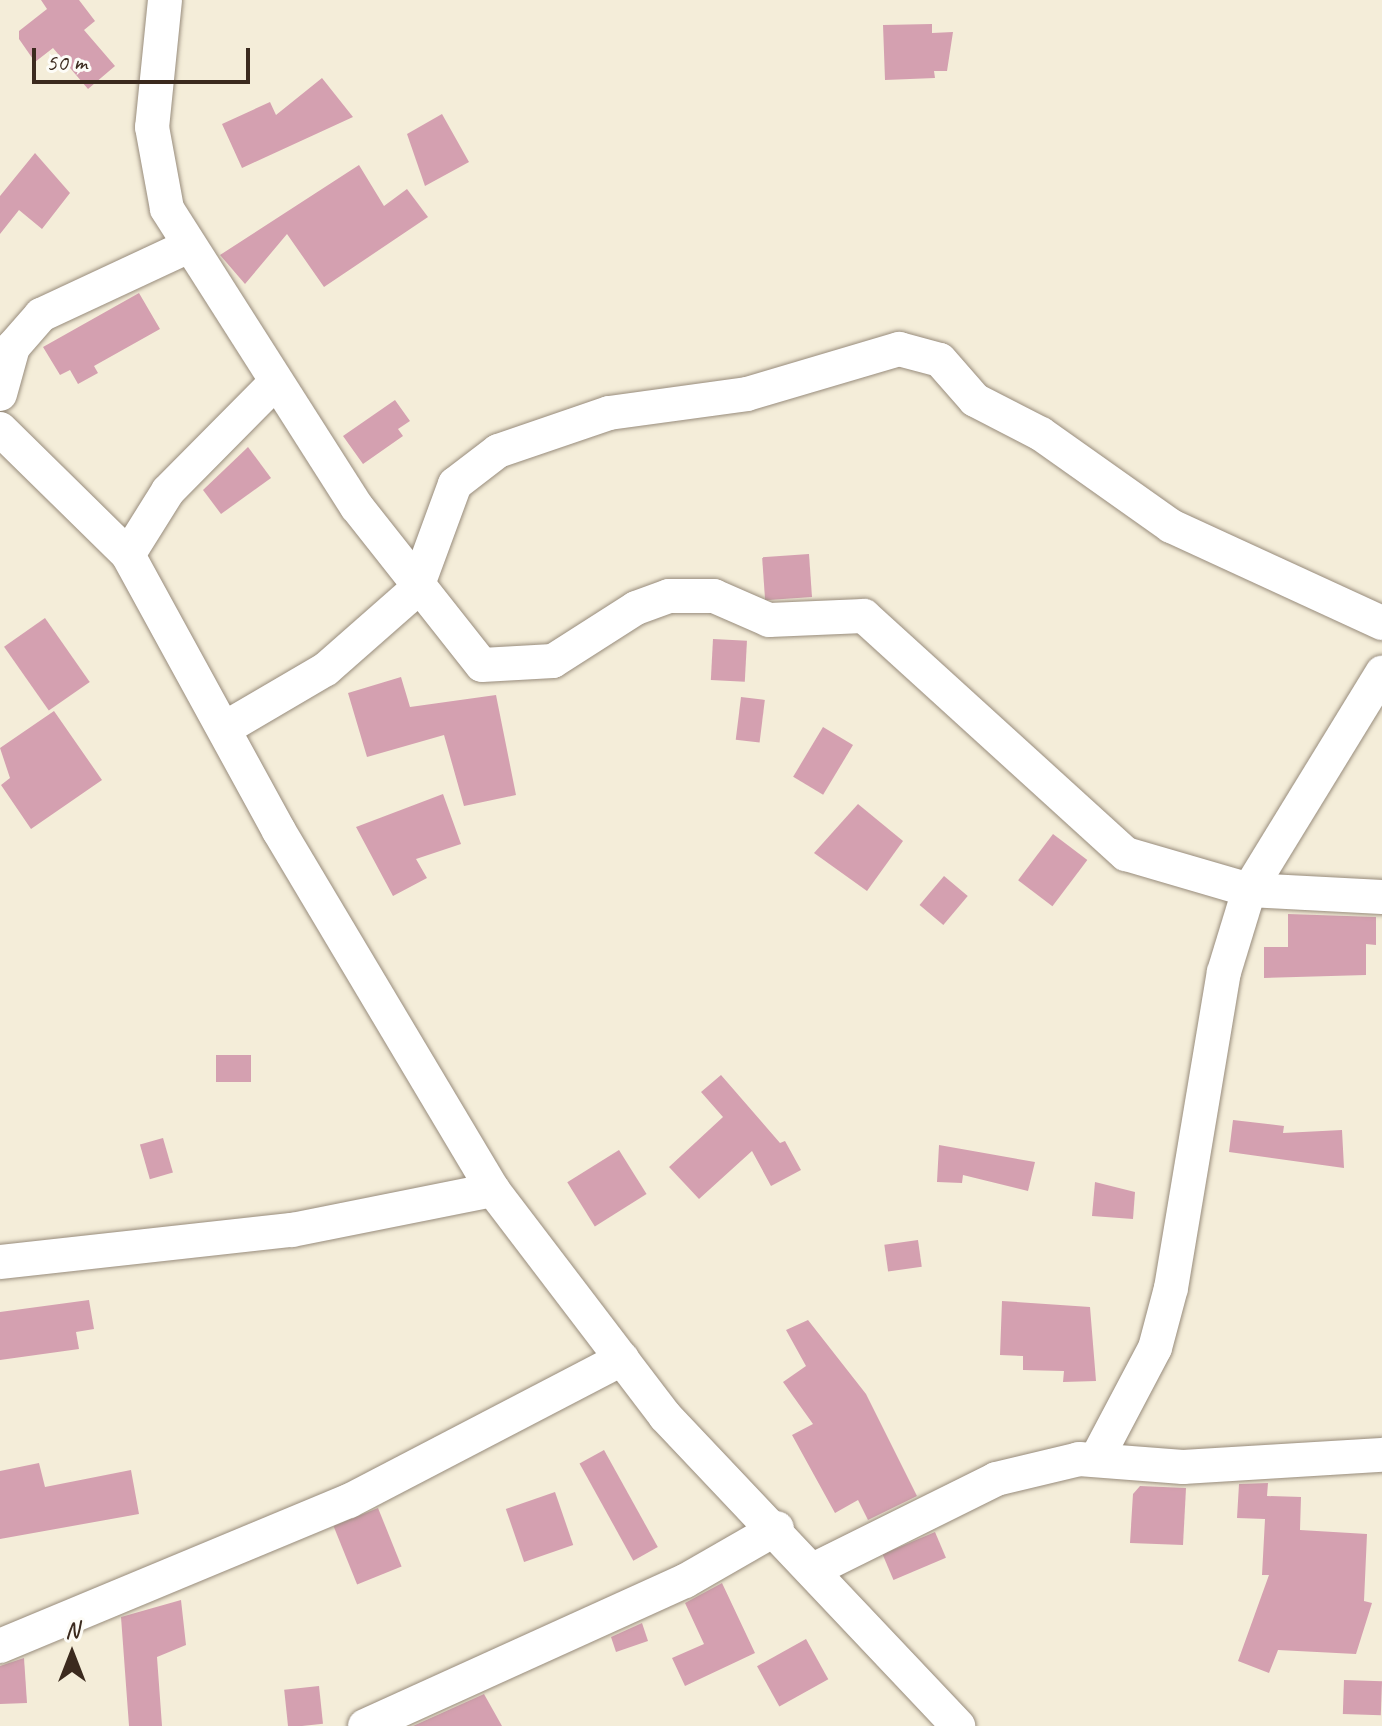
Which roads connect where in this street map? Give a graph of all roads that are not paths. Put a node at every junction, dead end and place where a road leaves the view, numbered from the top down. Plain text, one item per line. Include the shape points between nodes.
1 (165, 0) edge
2 (189, 246) junction
3 (273, 385) junction
4 (0, 394) edge
5 (0, 429) edge
6 (128, 555) junction
7 (416, 590) junction
8 (1382, 623) edge
9 (1382, 673) edge
10 (227, 727) junction
11 (1249, 890) junction
12 (1382, 897) edge
13 (493, 1190) junction
14 (0, 1262) edge
15 (622, 1359) junction
16 (1382, 1455) edge
17 (1098, 1456) junction
18 (777, 1528) junction
19 (815, 1569) junction
20 (0, 1646) edge
21 (365, 1726) edge
22 (958, 1726) edge

1 - 2 street via 154,158 160,192
2 - 3 street
2 - 4 street via 41,315 13,347
3 - 6 street via 168,491
3 - 7 street
5 - 6 street
6 - 10 street
7 - 8 street via 455,484 498,451 609,413 747,394 899,349 940,360 975,400 1041,434 1171,526
7 - 10 street via 326,669
7 - 11 street via 475,659 496,667 553,661 636,608 669,596 714,596 769,620 864,616 1126,854
9 - 11 street
10 - 13 street via 279,831
11 - 12 street
11 - 17 street via 1224,972 1171,1288 1155,1348
13 - 14 street via 292,1230
13 - 15 street
15 - 18 street via 665,1416
15 - 20 street via 349,1501
16 - 17 street via 1183,1467
17 - 19 street via 996,1479
18 - 19 street
18 - 21 street via 685,1581
19 - 22 street

